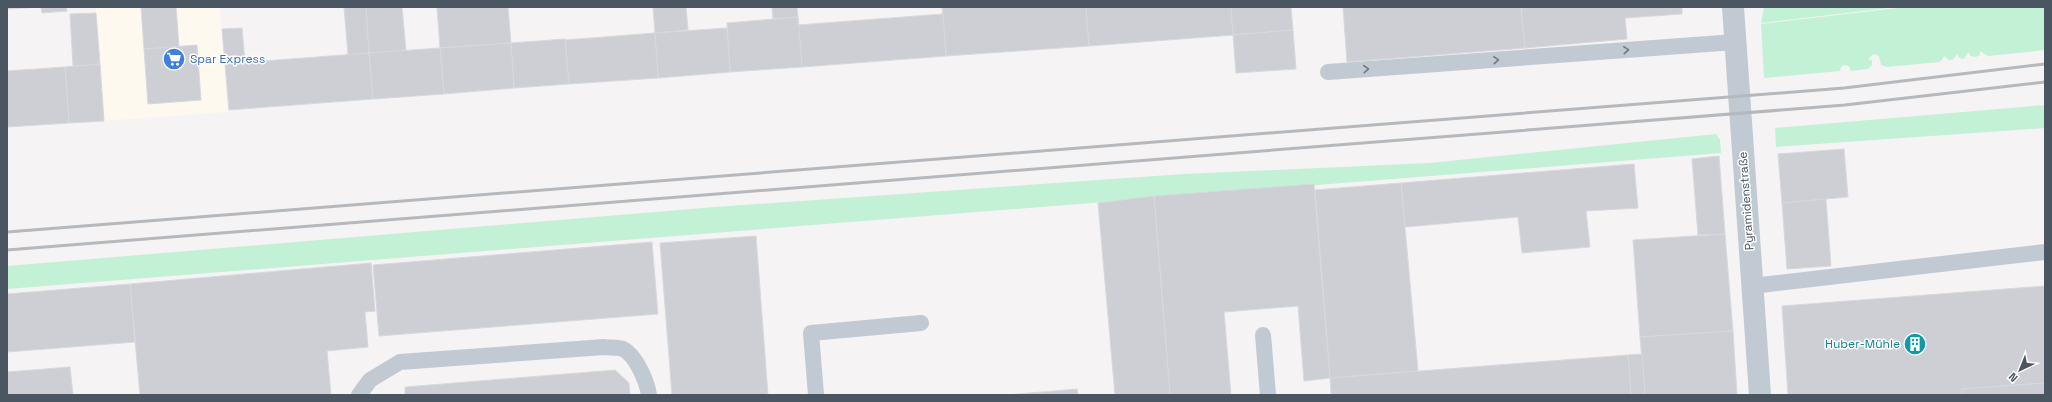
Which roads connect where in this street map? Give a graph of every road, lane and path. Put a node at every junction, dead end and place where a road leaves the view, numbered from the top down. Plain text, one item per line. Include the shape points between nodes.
1 (1733, 7) edge
2 (1735, 42) junction
3 (1328, 72) dead end
4 (2045, 252) edge
5 (1752, 286) junction
6 (921, 323) dead end
7 (1264, 335) dead end
8 (359, 395) edge
9 (649, 395) edge
10 (816, 395) edge
11 (1268, 395) edge
12 (1760, 395) edge

1 - 2 street, Pyramidenstraße
3 -> 2 lane
2 - 5 street, Pyramidenstraße
4 - 5 lane
5 - 12 street, Pyramidenstraße
6 - 10 lane via 811,332
7 - 11 lane
8 - 9 lane via 370,380 400,362 604,347 623,350 638,365 648,384

